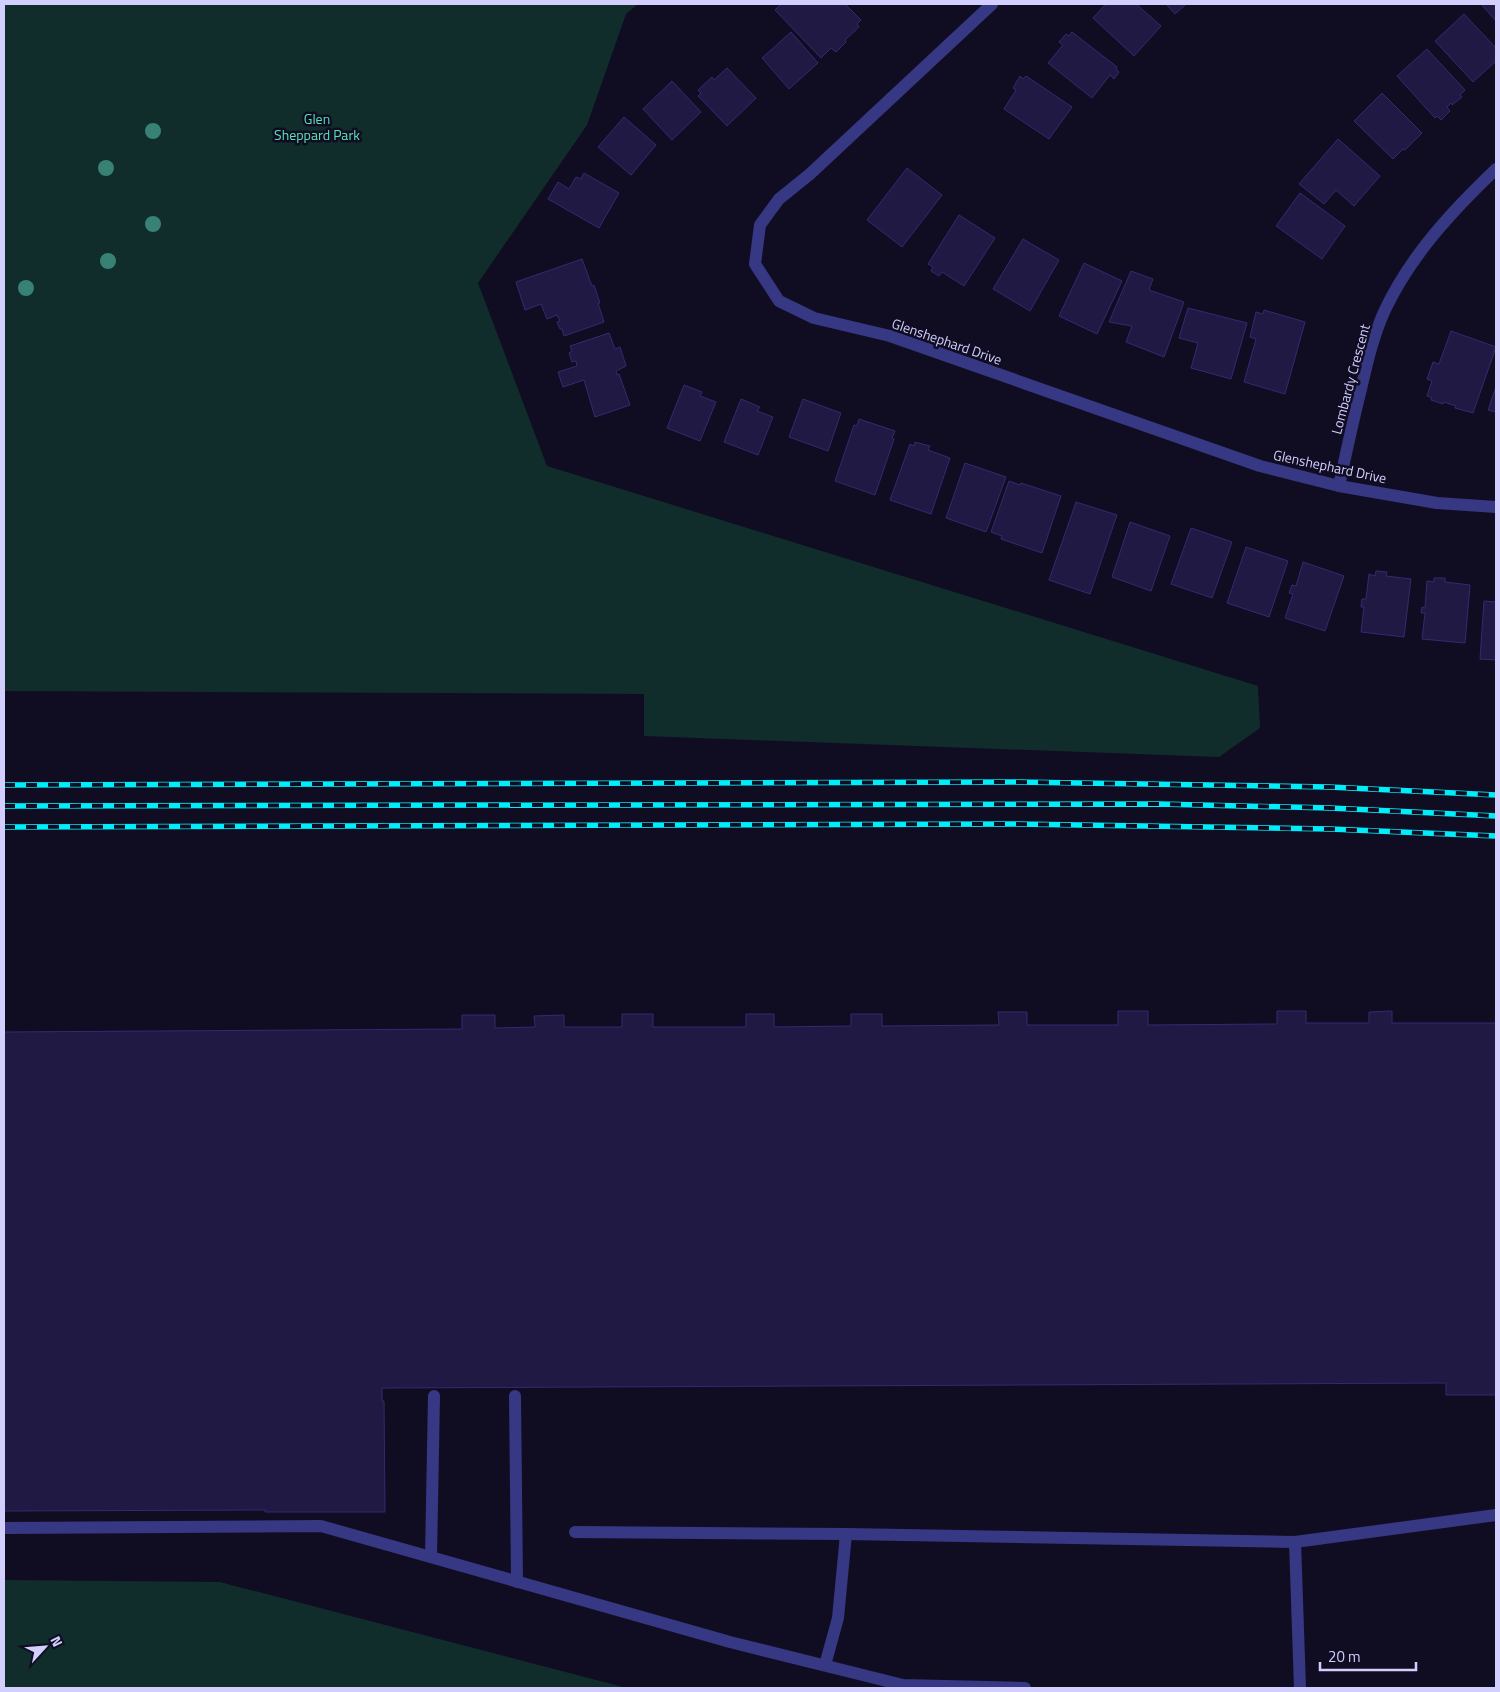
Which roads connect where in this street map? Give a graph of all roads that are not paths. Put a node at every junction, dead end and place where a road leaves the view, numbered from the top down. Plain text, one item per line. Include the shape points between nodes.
1 (992, 4) edge
2 (1496, 169) edge
3 (1339, 486) junction
4 (1496, 507) edge
5 (434, 1396) dead end
6 (515, 1396) dead end
7 (1496, 1515) edge
8 (4, 1528) edge
9 (575, 1532) dead end
10 (846, 1534) junction
11 (1295, 1542) junction
12 (431, 1557) junction
13 (517, 1582) junction
14 (825, 1665) junction
15 (1025, 1688) edge
16 (1300, 1688) edge

1 - 3 street, Glenshephard Drive via 779,199 760,225 755,264 780,301 814,318 890,336 1260,466
2 - 3 street, Lombardy Crescent via 1430,238 1384,312 1370,351
3 - 4 street, Glenshephard Drive via 1437,503
5 - 12 street
6 - 13 street
7 - 11 street
8 - 12 street via 321,1526
9 - 10 street
10 - 11 street
10 - 14 street via 838,1618
11 - 16 street
12 - 13 street
13 - 14 street via 730,1642
14 - 15 street via 903,1685

